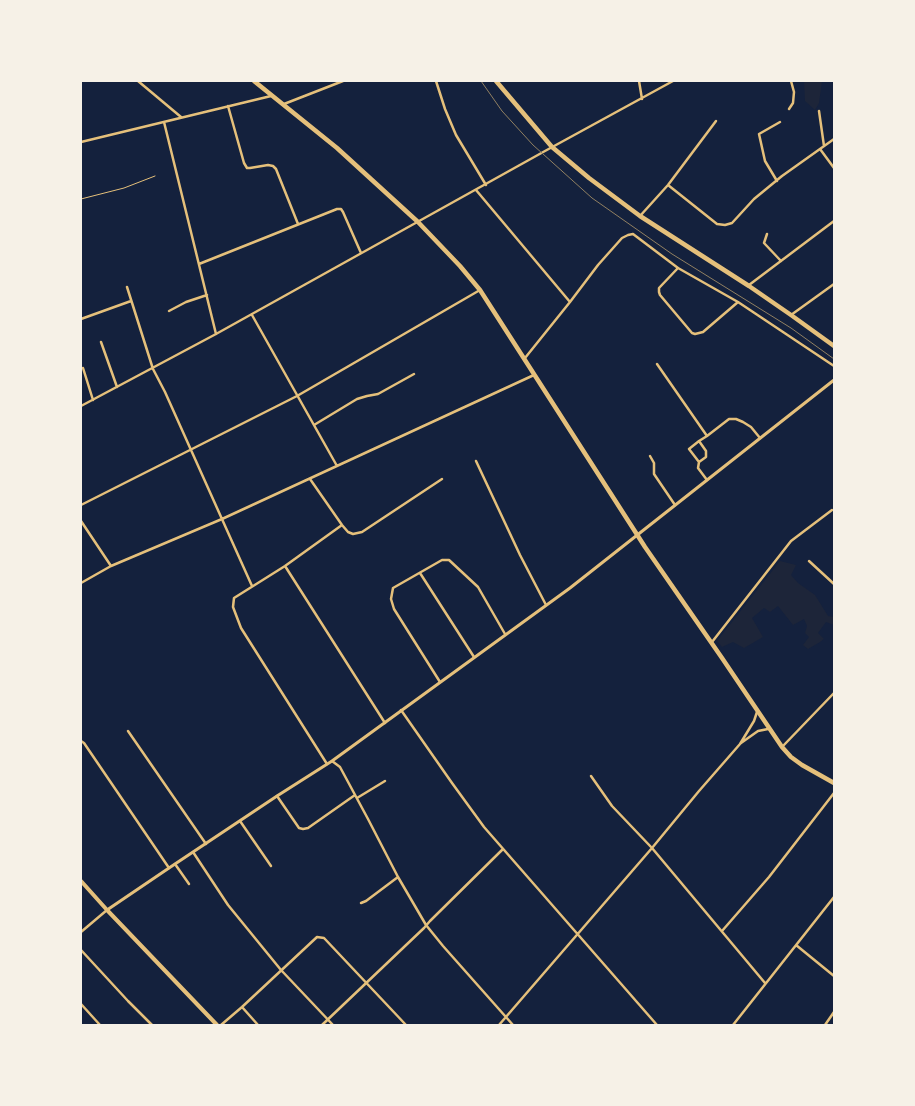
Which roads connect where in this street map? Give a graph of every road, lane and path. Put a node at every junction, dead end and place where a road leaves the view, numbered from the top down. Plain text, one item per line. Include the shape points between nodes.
1 (138, 81) edge
2 (254, 81) edge
3 (343, 81) edge
4 (436, 81) edge
5 (496, 81) edge
6 (639, 81) edge
7 (673, 81) edge
8 (791, 81) edge
9 (271, 96) junction
10 (642, 99) junction
11 (282, 105) junction
12 (228, 106) junction
13 (789, 109) dead end
14 (819, 111) dead end
15 (182, 118) junction
16 (716, 121) dead end
17 (164, 122) junction
18 (780, 122) dead end
19 (834, 139) edge
20 (81, 142) edge
21 (824, 146) junction
22 (552, 147) junction
23 (820, 149) junction
24 (834, 168) edge
25 (155, 176) dead end
26 (777, 181) junction
27 (486, 184) junction
28 (668, 184) junction
29 (476, 190) junction
30 (81, 199) edge
31 (640, 216) junction
32 (834, 221) edge
33 (418, 222) junction
34 (298, 224) junction
35 (767, 234) dead end
36 (361, 254) junction
37 (781, 261) junction
38 (199, 264) junction
39 (678, 268) junction
40 (834, 284) edge
41 (749, 286) junction
42 (127, 287) dead end
43 (480, 290) junction
44 (207, 295) junction
45 (131, 301) junction
46 (570, 302) junction
47 (738, 302) junction
48 (169, 311) dead end
49 (791, 314) junction
50 (252, 315) junction
51 (81, 319) edge
52 (216, 334) junction
53 (101, 342) dead end
54 (834, 346) edge
55 (524, 358) junction
56 (657, 364) dead end
57 (834, 366) edge
58 (83, 368) dead end
59 (153, 369) junction
60 (414, 374) dead end
61 (535, 375) junction
62 (834, 380) edge
63 (117, 387) junction
64 (297, 396) junction
65 (93, 400) junction
66 (81, 406) edge
67 (314, 426) junction
68 (707, 436) junction
69 (760, 438) junction
70 (699, 442) junction
71 (191, 450) junction
72 (650, 456) dead end
73 (476, 460) dead end
74 (699, 462) junction
75 (337, 466) junction
76 (310, 479) junction
77 (442, 479) dead end
78 (707, 480) junction
79 (81, 505) edge
80 (675, 505) junction
81 (832, 510) dead end
82 (222, 519) junction
83 (81, 521) edge
84 (342, 525) junction
85 (637, 534) junction
86 (809, 561) dead end
87 (112, 566) junction
88 (286, 566) junction
89 (420, 573) junction
90 (81, 583) edge
91 (834, 584) edge
92 (252, 586) junction
93 (546, 605) junction
94 (506, 635) junction
95 (711, 643) junction
96 (474, 658) junction
97 (440, 682) junction
98 (834, 693) edge
99 (402, 710) junction
100 (758, 712) junction
101 (385, 723) junction
102 (768, 729) junction
103 (128, 731) dead end
104 (81, 741) edge
105 (740, 744) junction
106 (782, 748) junction
107 (332, 761) junction
108 (327, 764) junction
109 (592, 776) dead end
110 (385, 781) dead end
111 (834, 783) edge
112 (834, 793) edge
113 (277, 796) junction
114 (356, 797) junction
115 (240, 821) junction
116 (206, 844) junction
117 (652, 848) junction
118 (504, 850) junction
119 (193, 852) junction
120 (175, 864) junction
121 (271, 866) dead end
122 (169, 868) junction
123 (398, 877) junction
124 (81, 881) edge
125 (189, 884) dead end
126 (834, 897) edge
127 (361, 903) dead end
128 (108, 910) junction
129 (426, 925) junction
130 (722, 931) junction
131 (81, 932) edge
132 (578, 933) junction
133 (796, 945) junction
134 (81, 950) edge
135 (280, 970) junction
136 (834, 976) edge
137 (366, 982) junction
138 (765, 983) junction
139 (81, 1004) edge
140 (242, 1007) junction
141 (834, 1012) edge
142 (506, 1016) junction
143 (327, 1019) junction
144 (100, 1025) edge
145 (152, 1025) edge
146 (217, 1025) edge
147 (221, 1025) edge
148 (258, 1025) edge
149 (322, 1025) edge
150 (333, 1025) edge
151 (406, 1025) edge
152 (498, 1025) edge
153 (513, 1025) edge
154 (657, 1025) edge
155 (734, 1025) edge
156 (825, 1025) edge

1 - 15 street
2 - 9 main road
3 - 11 street
4 - 27 street via 456,135
5 - 22 main road
6 - 10 street
7 - 10 street
8 - 13 street via 794,92
9 - 11 main road
9 - 12 street
10 - 22 street
11 - 33 main road via 337,148
12 - 15 street
12 - 34 street via 244,163 247,168 268,165 276,169
14 - 21 street
15 - 17 street
16 - 28 street
17 - 20 street
17 - 38 street
18 - 26 street via 759,134 765,161
19 - 21 street
21 - 23 street
22 - 27 street
22 - 31 main road
23 - 24 street
23 - 26 street
25 - 30 lane
26 - 28 street via 754,199 732,223 725,225 717,224
27 - 29 street
28 - 31 street
29 - 33 street
29 - 46 street
31 - 41 main road
32 - 37 street
33 - 36 street
33 - 43 main road
34 - 36 street via 340,209
34 - 38 street
35 - 37 street via 764,243
36 - 50 street
37 - 41 street
38 - 44 street
39 - 46 street via 633,234 628,235 598,265
39 - 47 street
39 - 47 street via 659,292 692,333 703,332
40 - 49 street
41 - 49 main road
42 - 45 street
43 - 55 main road
43 - 64 street
44 - 48 street
44 - 52 street
45 - 51 street
45 - 59 street
46 - 55 street
47 - 57 street
49 - 54 main road
50 - 52 street
50 - 64 street
52 - 59 street
53 - 63 street
55 - 61 main road
56 - 68 street
58 - 65 street
59 - 63 street
59 - 71 street
60 - 67 street via 378,394 357,399
61 - 75 street
61 - 85 main road
62 - 69 street
63 - 65 street
64 - 67 street
64 - 71 street
65 - 66 street
67 - 75 street
68 - 69 street via 729,419 736,419 751,427
68 - 70 street
69 - 78 street
70 - 74 street via 706,457
70 - 74 street via 689,449
71 - 79 street
71 - 82 street
72 - 80 street via 654,462 654,474
73 - 93 street
74 - 78 street via 698,468
75 - 76 street
76 - 82 street
76 - 84 street
77 - 84 street via 362,532 353,534
78 - 80 street
80 - 85 street
81 - 95 street via 791,541
82 - 87 street
82 - 92 street
83 - 87 street
84 - 88 street
85 - 93 street
85 - 95 main road
86 - 91 street
87 - 90 street
88 - 92 street
88 - 101 street
89 - 94 street via 442,560 449,560 478,587
89 - 96 street
89 - 97 street via 393,588 391,599 394,609
92 - 108 street via 234,598 233,607 241,628
93 - 94 street
94 - 96 street
95 - 100 main road
96 - 97 street
97 - 99 street
98 - 106 street
99 - 101 street
99 - 118 street via 452,784
100 - 102 main road
100 - 105 street
101 - 107 street
102 - 105 street via 758,731
102 - 106 main road
103 - 116 street
104 - 122 street
105 - 117 street
106 - 111 main road via 802,765
107 - 108 street
107 - 114 street via 340,767
108 - 113 street
109 - 117 street via 612,806
110 - 114 street
112 - 130 street
113 - 114 street via 299,828 303,829
113 - 115 street
114 - 123 street
115 - 116 street
115 - 121 street
116 - 119 street
117 - 130 street
117 - 132 street
118 - 129 street
118 - 132 street
119 - 120 street
119 - 135 street via 228,905
120 - 122 street
120 - 125 street
122 - 128 street
123 - 127 street
123 - 129 street
124 - 128 main road
126 - 133 street
128 - 131 street
128 - 146 main road
129 - 137 street
129 - 142 street
130 - 138 street
132 - 142 street
132 - 154 street
133 - 136 street
133 - 138 street
134 - 145 street
135 - 137 street via 317,937 324,938
135 - 140 street
135 - 143 street
137 - 143 street
137 - 151 street
138 - 155 street
139 - 144 street
140 - 147 street
140 - 148 street
141 - 156 street
142 - 152 street
142 - 153 street
143 - 149 street
143 - 150 street

